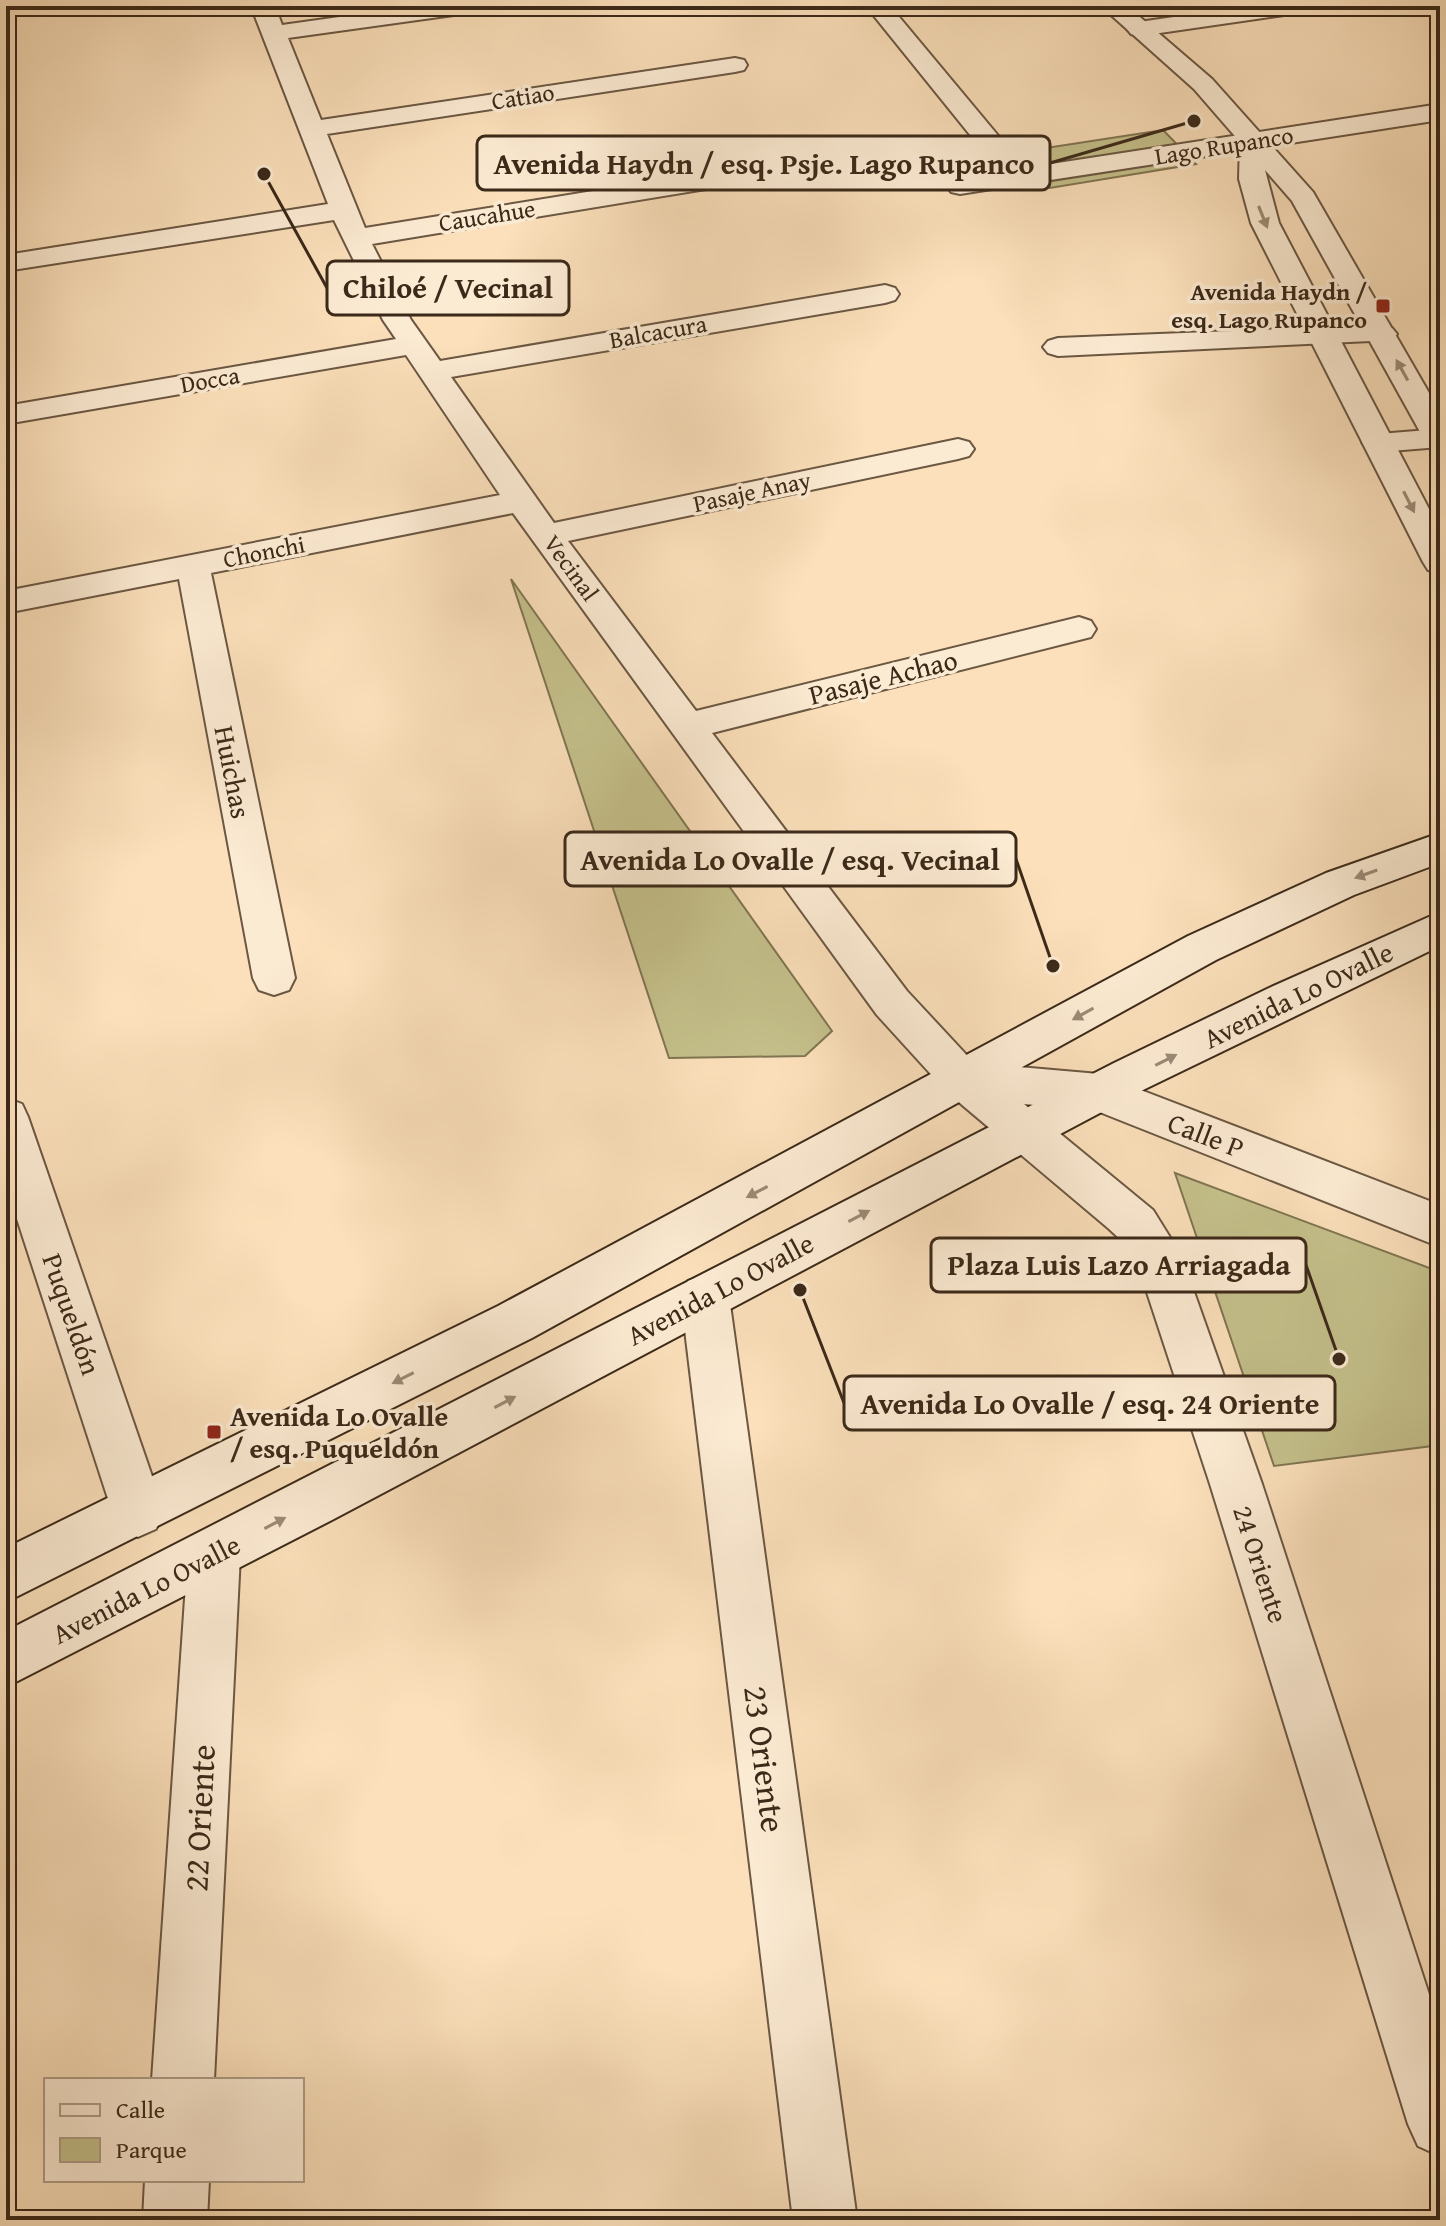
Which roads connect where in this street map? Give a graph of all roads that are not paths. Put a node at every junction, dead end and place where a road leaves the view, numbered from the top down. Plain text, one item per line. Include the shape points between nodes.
1 (468, 6) edge
2 (878, 6) edge
3 (1113, 6) edge
4 (1298, 6) edge
5 (268, 20) edge
6 (1139, 29) junction
7 (735, 65) dead end
8 (1440, 112) edge
9 (310, 129) junction
10 (1253, 141) junction
11 (809, 164) dead end
12 (1018, 177) junction
13 (960, 186) dead end
14 (350, 224) junction
15 (6, 263) edge
16 (885, 294) dead end
17 (1382, 334) junction
18 (1323, 335) junction
19 (1058, 347) dead end
20 (423, 358) junction
21 (6, 415) edge
22 (1440, 438) edge
23 (1378, 442) junction
24 (958, 449) dead end
25 (521, 501) junction
26 (546, 535) junction
27 (1440, 562) edge
28 (193, 566) junction
29 (6, 602) edge
30 (1079, 629) dead end
31 (687, 726) junction
32 (1440, 848) edge
33 (1440, 928) edge
34 (274, 978) dead end
35 (963, 1080) junction
36 (1099, 1093) junction
37 (6, 1117) edge
38 (1024, 1130) junction
39 (1440, 1226) edge
40 (705, 1297) junction
41 (138, 1511) junction
42 (214, 1555) junction
43 (6, 1576) edge
44 (6, 1660) edge
45 (183, 2078) edge
46 (1440, 2124) edge
47 (177, 2182) edge
48 (175, 2220) edge
49 (825, 2220) edge

1 - 5 street
2 - 12 street
3 - 6 street
4 - 6 street
5 - 9 street, Vecinal
6 - 10 street via 1203,84
7 - 9 street, Catiao
8 - 10 street, Lago Rupanco
9 - 14 street, Vecinal
10 - 12 street, Lago Rupanco
10 - 17 street via 1304,198
10 -> 18 street via 1252,179 1265,223
11 - 14 street, Caucahue
12 - 13 street, Lago Rupanco
14 - 15 street, Caucahue
14 - 20 street, Vecinal via 397,320
16 - 20 street, Balcacura
17 - 18 street
22 -> 17 street
18 - 19 street
18 - 23 street
20 - 21 street, Docca
20 - 25 street, Vecinal
22 - 23 street
23 -> 27 street
24 - 26 street, Pasaje Anay
25 - 26 street, Vecinal
25 - 28 street, Chonchi
26 - 31 street, Vecinal
28 - 29 street, Chonchi
28 - 34 street, Huichas
30 - 31 street, Pasaje Achao
31 - 35 street, Vecinal via 892,1003
32 -> 35 street via 1273,913
36 -> 33 street, Avenida Lo Ovalle
35 - 36 street, Calle P
35 - 38 street, 24 Oriente
35 -> 41 street via 515,1322
36 - 38 street, Avenida Lo Ovalle
36 - 39 street, Calle P
37 - 41 street, Puqueldón
40 -> 38 street, Avenida Lo Ovalle
38 - 46 street, 24 Oriente via 1137,1225 1158,1255
42 -> 40 street, Avenida Lo Ovalle
40 - 49 street, 23 Oriente
41 - 43 street
42 - 44 street, Avenida Lo Ovalle
42 - 45 street, 22 Oriente
47 - 48 street

